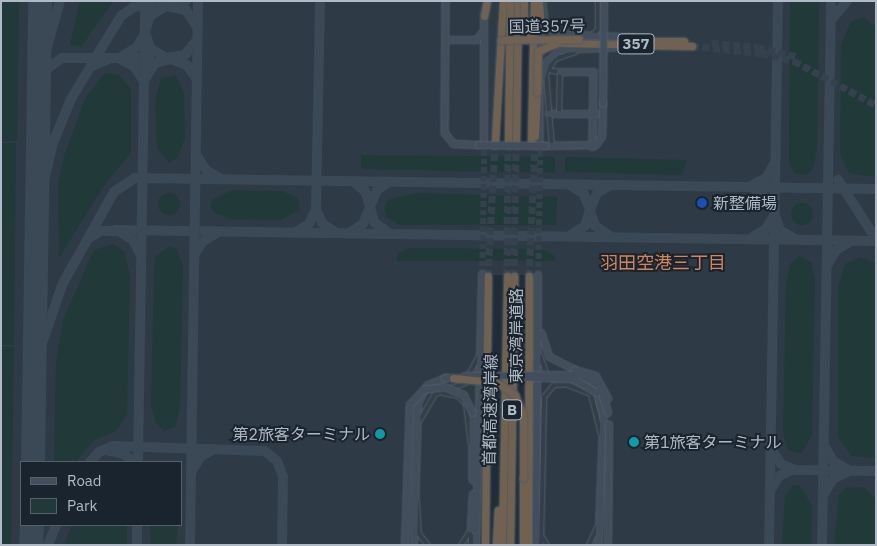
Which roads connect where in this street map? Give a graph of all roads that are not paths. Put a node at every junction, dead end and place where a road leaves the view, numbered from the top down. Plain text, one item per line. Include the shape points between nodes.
1 (446, 1) edge
2 (486, 1) edge
3 (503, 1) edge
4 (510, 1) edge
5 (518, 1) edge
6 (524, 1) edge
7 (534, 1) edge
8 (542, 1) edge
9 (598, 1) edge
10 (604, 1) edge
11 (484, 16) joint
12 (541, 28) joint
13 (484, 30) junction
14 (592, 36) junction
15 (544, 39) junction
16 (501, 40) junction
17 (446, 41) junction
18 (679, 41) junction
19 (579, 42) junction
20 (557, 43) junction
21 (650, 47) junction
22 (483, 48) junction
23 (594, 49) junction
24 (552, 71) dead end
25 (560, 72) junction
26 (541, 82) junction
27 (549, 114) junction
28 (559, 114) junction
29 (594, 114) junction
30 (603, 114) junction
31 (496, 142) tunnel mouth
32 (482, 143) junction
33 (538, 144) junction
34 (552, 146) junction
35 (593, 147) junction
36 (485, 276) joint
37 (529, 276) tunnel mouth
38 (539, 344) junction
39 (479, 349) junction
40 (497, 376) junction
41 (453, 378) junction
42 (569, 384) junction
43 (432, 398) junction
44 (609, 413) junction
45 (504, 423) junction
46 (419, 427) junction
47 (602, 444) junction
48 (472, 449) junction
49 (416, 495) junction
50 (600, 518) junction
51 (471, 530) junction
52 (541, 535) junction
53 (405, 545) edge
54 (414, 545) edge
55 (428, 545) edge
56 (461, 545) edge
57 (471, 545) edge
58 (476, 545) edge
59 (485, 545) edge
60 (496, 545) edge
61 (502, 545) edge
62 (510, 545) edge
63 (523, 545) edge
64 (528, 545) edge
65 (536, 545) edge
66 (541, 545) edge
67 (547, 545) edge
68 (590, 545) edge
69 (599, 545) edge
70 (608, 545) edge

1 - 17 street
2 - 11 highway
3 - 16 highway
4 - 5 highway via 512,142
6 - 15 highway, bridge via 525,33
7 - 33 highway
8 - 12 highway
8 - 14 street via 544,22 550,32
9 - 14 street via 598,29
10 - 30 street, bridge
11 - 13 street
12 - 26 street
13 - 17 street via 477,40
13 - 22 street
14 - 18 street
15 - 16 highway, 国道357号 / 357, bridge
15 - 19 highway, 国道357号 / 357, bridge
16 - 20 highway, 国道357号 / 357, bridge
16 - 31 highway
17 - 22 street via 477,42
17 - 32 street via 446,136 457,145
18 - 19 highway, 国道357号 / 357
18 - 21 highway, 国道357号 / 357 via 692,44
19 - 20 highway, 国道357号 / 357
19 - 21 highway, 国道357号 / 357
20 - 33 highway, bridge via 538,51
21 - 23 street
22 - 32 street
23 - 26 street via 556,52 544,66
23 - 27 street via 563,54 551,62 545,80
24 - 25 street
25 - 28 street
25 - 29 street via 594,72
26 - 33 street
27 - 28 street
27 - 34 street
28 - 29 street
29 - 30 street
29 - 35 street
30 - 35 street via 602,140
32 - 33 street, bridge
33 - 34 street
34 - 35 street
36 - 39 street
36 - 59 highway, 東京湾岸道路
37 - 64 highway, 東京湾岸道路
38 - 42 street via 547,374
38 - 44 street, bridge via 538,279 546,350 556,363 602,381 609,395
38 - 65 street
39 - 43 street via 475,370 465,383
39 - 58 street
40 - 41 street, bridge
40 - 44 street, bridge via 584,376 602,389
40 - 47 street, bridge via 574,379 597,393 604,415
41 - 46 street, bridge via 445,378 422,392
41 - 63 highway, bridge via 496,382 515,395 523,414
42 - 47 street via 594,399
42 - 52 street via 554,386 544,397
43 - 46 street via 422,409
43 - 48 street via 447,392 466,404
44 - 70 street, bridge
45 - 60 highway
45 - 61 highway, 首都高速湾岸線 / B
45 - 62 highway, 首都高速湾岸線 / B via 510,276
46 - 49 street
47 - 50 street
48 - 51 street
48 - 53 street, bridge via 473,413 464,395 445,387 424,390 410,406
49 - 54 street
49 - 55 street via 419,534
50 - 68 street
50 - 69 street
51 - 56 street
51 - 57 street
52 - 66 street
52 - 67 street

